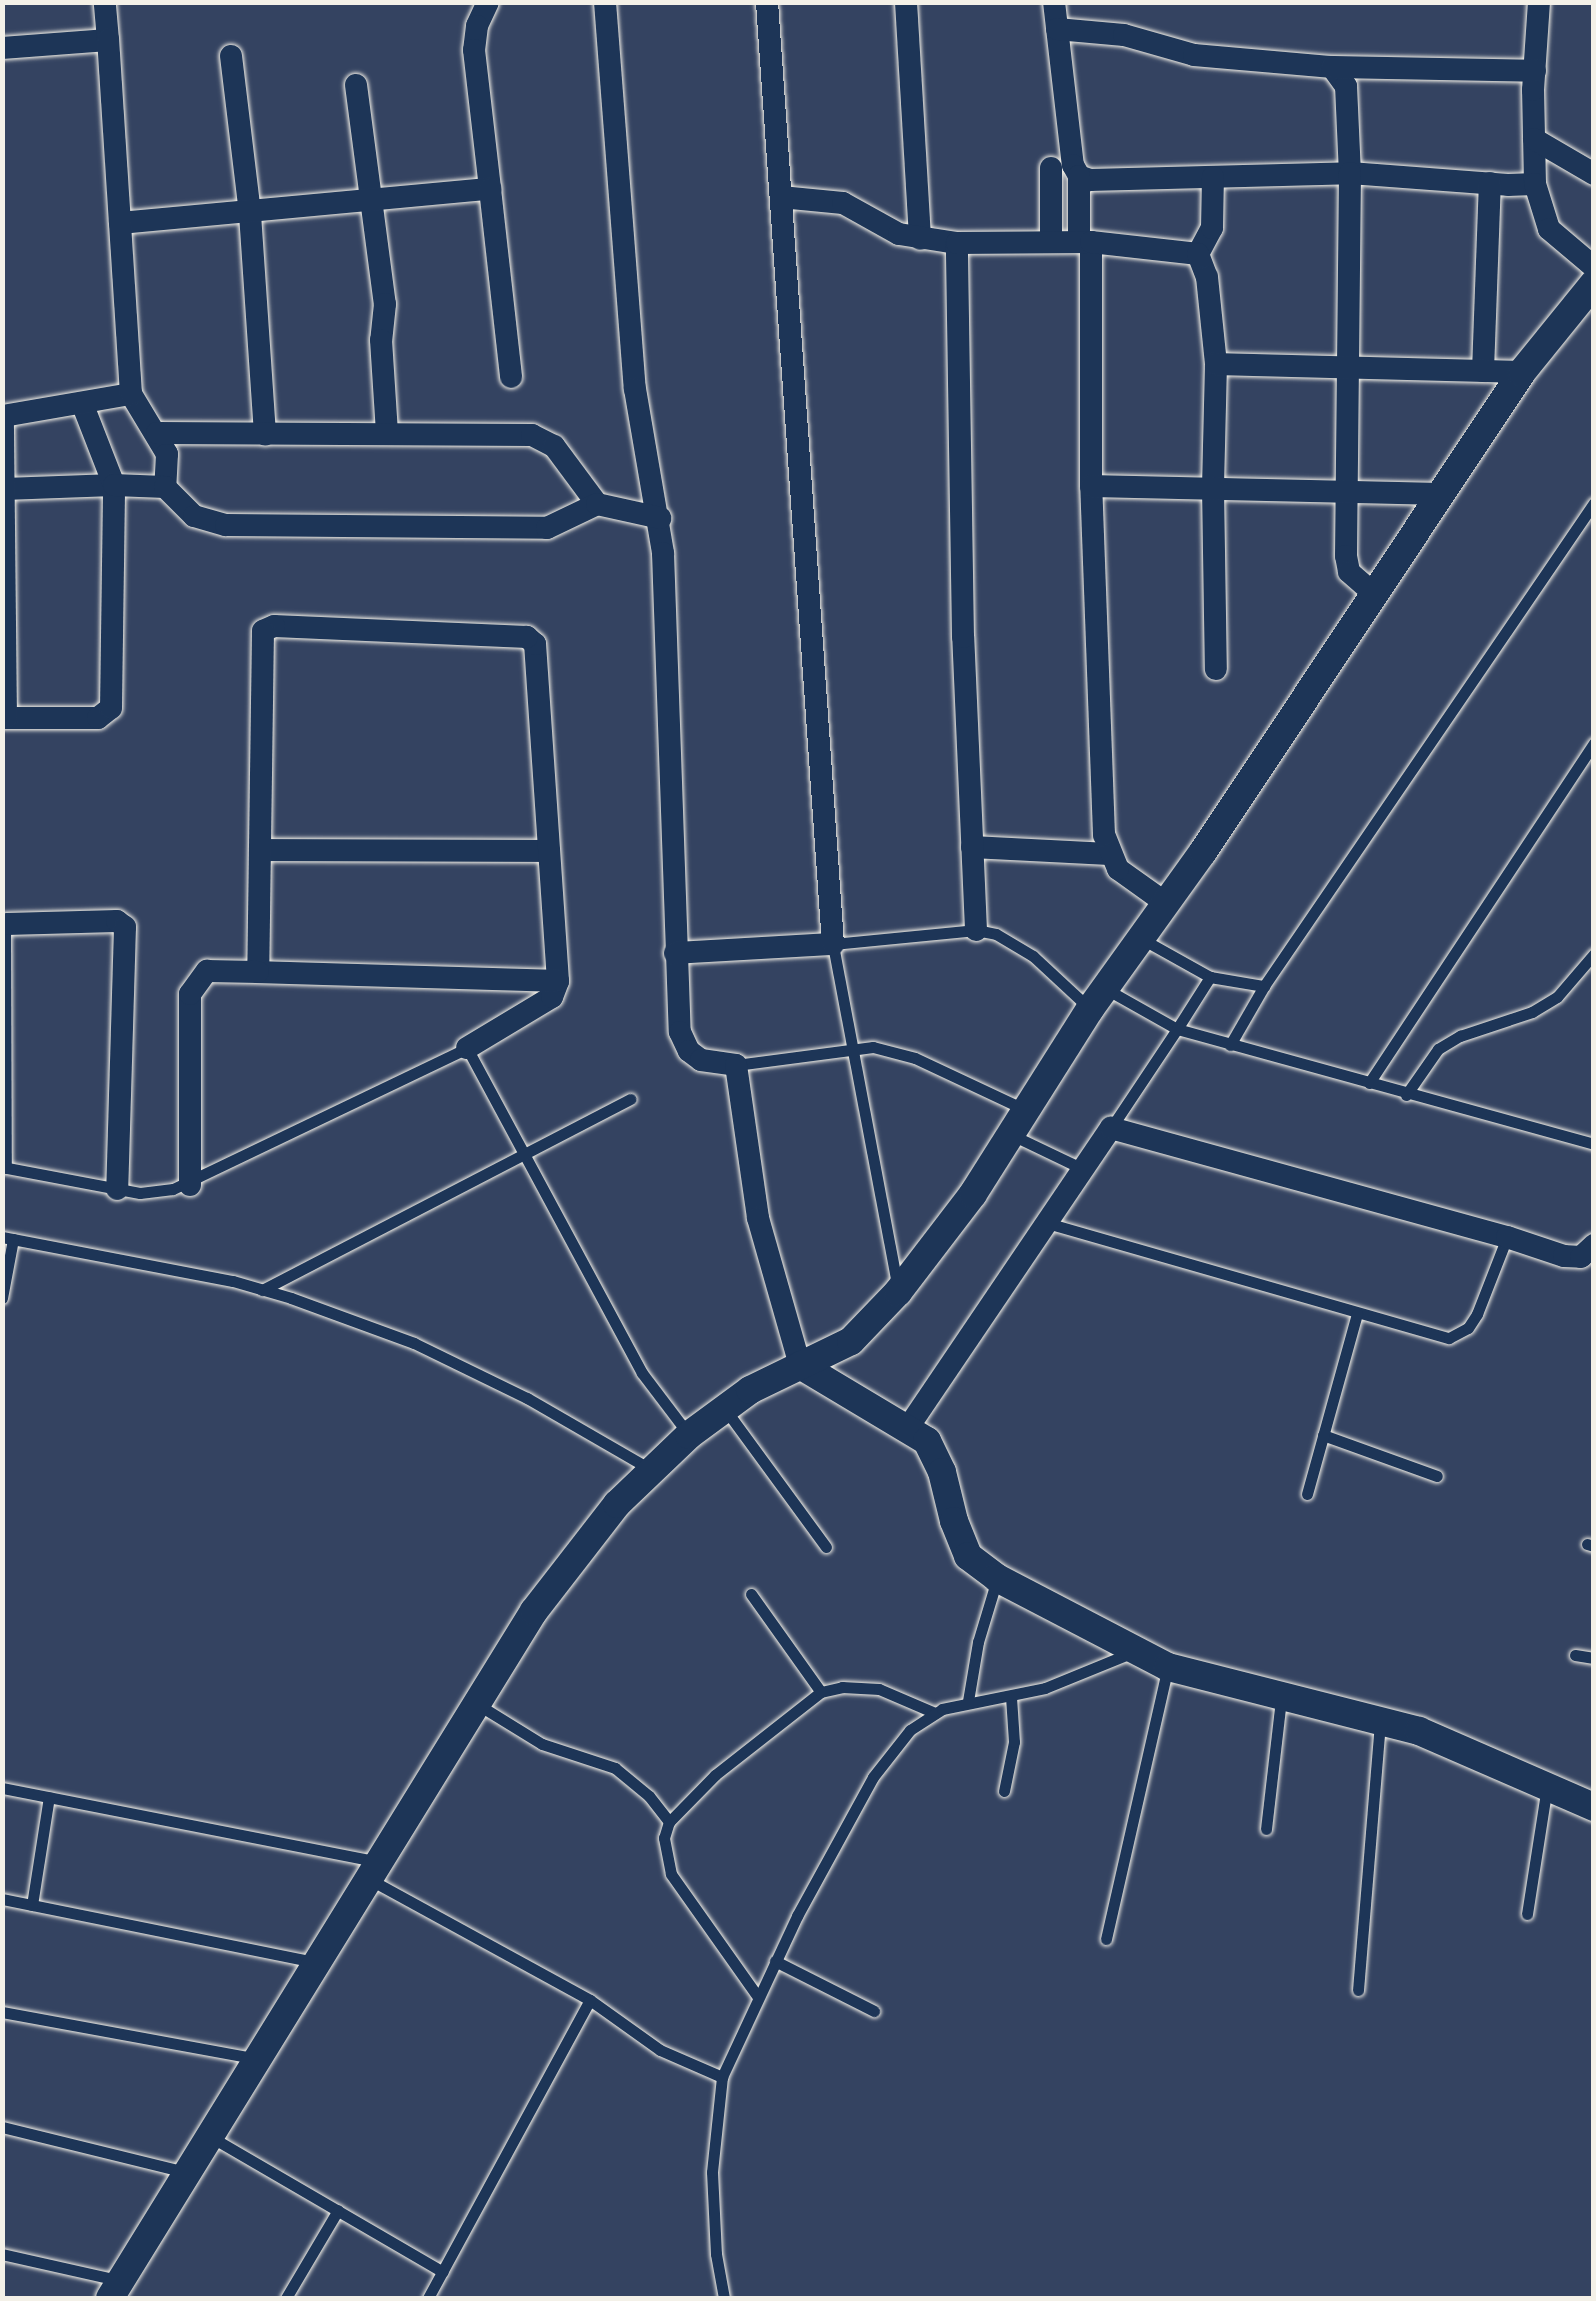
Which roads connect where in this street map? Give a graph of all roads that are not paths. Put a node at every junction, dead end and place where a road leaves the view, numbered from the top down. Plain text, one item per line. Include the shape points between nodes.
1 (105, 2) edge
2 (488, 2) edge
3 (605, 2) edge
4 (767, 2) edge
5 (906, 2) edge
6 (1054, 2) edge
7 (1539, 2) edge
8 (1058, 29) junction
9 (108, 40) junction
10 (2, 48) edge
11 (231, 56) dead end
12 (1332, 67) junction
13 (1534, 71) junction
14 (356, 85) dead end
15 (1534, 139) junction
16 (1052, 168) dead end
17 (1350, 173) junction
18 (1594, 174) edge
19 (1079, 176) junction
20 (1213, 177) junction
21 (1490, 183) junction
22 (1535, 184) junction
23 (490, 189) junction
24 (782, 197) junction
25 (372, 201) junction
26 (250, 214) junction
27 (120, 223) junction
28 (920, 239) junction
29 (1052, 242) junction
30 (1085, 242) junction
31 (957, 243) junction
32 (1198, 254) junction
33 (1594, 267) edge
34 (1594, 283) edge
35 (1216, 364) junction
36 (1347, 366) junction
37 (1483, 371) junction
38 (1522, 372) junction
39 (511, 377) dead end
40 (131, 394) junction
41 (2, 401) edge
42 (82, 402) junction
43 (3, 416) edge
44 (157, 433) junction
45 (265, 434) junction
46 (387, 434) junction
47 (114, 485) junction
48 (1091, 486) junction
49 (165, 487) junction
50 (1212, 488) junction
51 (4, 489) edge
52 (1345, 490) junction
53 (1442, 494) junction
54 (1594, 503) edge
55 (597, 504) junction
56 (660, 518) junction
57 (1375, 595) junction
58 (1216, 669) dead end
59 (4, 718) edge
60 (1594, 742) edge
61 (972, 846) junction
62 (261, 850) junction
63 (549, 851) junction
64 (1109, 854) junction
65 (1167, 904) junction
66 (5, 924) edge
67 (976, 930) junction
68 (1142, 939) junction
69 (834, 944) junction
70 (675, 954) junction
71 (1594, 954) edge
72 (258, 972) junction
73 (1210, 976) junction
74 (558, 981) junction
75 (1264, 986) junction
76 (1098, 999) junction
77 (1177, 1029) junction
78 (1230, 1045) junction
79 (467, 1048) junction
80 (852, 1048) junction
81 (736, 1064) junction
82 (1370, 1083) junction
83 (1406, 1096) junction
84 (630, 1098) dead end
85 (1028, 1110) junction
86 (1111, 1128) junction
87 (1012, 1135) junction
88 (1594, 1144) edge
89 (526, 1156) junction
90 (4, 1167) edge
91 (1083, 1169) junction
92 (190, 1185) junction
93 (117, 1190) junction
94 (1047, 1223) junction
95 (1508, 1236) junction
96 (8, 1238) edge
97 (1594, 1245) edge
98 (262, 1290) junction
99 (898, 1292) junction
100 (2, 1298) edge
101 (1357, 1314) junction
102 (800, 1365) junction
103 (724, 1408) junction
104 (907, 1428) junction
105 (689, 1434) junction
106 (1323, 1435) junction
107 (650, 1468) junction
108 (1438, 1476) dead end
109 (1306, 1494) dead end
110 (826, 1547) dead end
111 (998, 1578) junction
112 (751, 1594) dead end
113 (1133, 1652) junction
114 (1575, 1655) dead end
115 (1594, 1658) edge
116 (1168, 1667) junction
117 (820, 1692) junction
118 (1281, 1694) junction
119 (1011, 1697) junction
120 (968, 1701) junction
121 (476, 1704) junction
122 (935, 1713) junction
123 (1380, 1720) junction
124 (1547, 1786) junction
125 (2, 1788) edge
126 (1004, 1790) dead end
127 (49, 1798) junction
128 (1594, 1807) edge
129 (669, 1822) junction
130 (1266, 1828) dead end
131 (374, 1870) junction
132 (2, 1900) edge
133 (32, 1905) junction
134 (1527, 1914) dead end
135 (1106, 1939) dead end
136 (775, 1960) junction
137 (315, 1962) junction
138 (1358, 1990) dead end
139 (758, 1997) junction
140 (590, 2000) junction
141 (874, 2011) dead end
142 (2, 2012) edge
143 (258, 2059) junction
144 (722, 2078) junction
145 (2, 2128) edge
146 (211, 2137) junction
147 (189, 2172) junction
148 (338, 2210) junction
149 (2, 2254) edge
150 (443, 2272) junction
151 (116, 2290) edge
152 (286, 2298) edge
153 (428, 2298) edge
154 (724, 2298) edge

1 - 9 street
2 - 23 street via 474,50
3 - 56 street via 636,389
4 - 24 street
5 - 28 street
6 - 8 street
7 - 13 street
8 - 12 street via 1124,34 1194,55
8 - 19 street
9 - 10 street
9 - 27 street
11 - 26 street
12 - 13 street
12 - 17 street via 1346,86
13 - 15 street
14 - 25 street
15 - 18 street
15 - 22 street
16 - 29 street
17 - 20 street
17 - 21 street
17 - 36 street
19 - 20 street
19 - 30 street
20 - 32 street via 1212,228
21 - 22 street
21 - 37 street
22 - 33 street via 1548,229
23 - 25 street
23 - 39 street
24 - 28 street via 843,203
24 - 69 street
25 - 26 street
25 - 46 street via 385,304
26 - 27 street
26 - 45 street
27 - 40 street
28 - 31 street
29 - 30 street
29 - 31 street
30 - 32 street
30 - 48 street
31 - 61 street
32 - 35 street via 1207,277
34 - 38 street
35 - 36 street
35 - 50 street
36 - 37 street
36 - 52 street
37 - 38 street
38 - 53 street
40 - 42 street
40 - 44 street
41 - 43 street
42 - 43 street
42 - 47 street
43 - 51 street
44 - 45 street
44 - 49 street via 167,454
45 - 46 street
46 - 55 street via 532,434 554,446
47 - 49 street
47 - 51 street
47 - 59 street via 112,708 98,718
48 - 50 street
48 - 64 street via 1102,818
49 - 55 street via 194,516 226,524 546,528
50 - 52 street
50 - 58 street
51 - 59 street
52 - 53 street
52 - 57 street via 1350,572
53 - 57 street
54 - 75 lane
55 - 56 street
56 - 70 street
57 - 65 street
60 - 82 lane
61 - 64 street
61 - 67 street
62 - 63 street
62 - 63 street via 263,630 274,626 526,637 535,644
62 - 72 street
63 - 74 street
64 - 65 street via 1118,870
65 - 68 street
66 - 90 lane
66 - 93 street via 116,920 124,928
67 - 69 lane
67 - 76 lane via 1015,942
68 - 73 lane
68 - 76 street
69 - 70 street
69 - 80 lane
70 - 81 street via 680,1032 689,1050 701,1060
71 - 83 lane via 1557,997 1438,1050
72 - 74 street
72 - 92 street via 207,971 190,994
73 - 75 lane
73 - 77 lane
74 - 79 street via 552,997
75 - 78 lane
76 - 77 lane
76 - 85 street
77 - 78 lane
77 - 86 lane
78 - 82 lane
79 - 89 lane
79 - 92 lane
80 - 81 lane
80 - 85 lane via 914,1058
80 - 99 lane
81 - 102 street via 758,1218
82 - 83 lane
83 - 88 lane
84 - 89 lane
85 - 87 street
86 - 91 street
86 - 95 street
87 - 91 lane
87 - 99 street
89 - 98 lane
89 - 105 lane via 642,1373
90 - 93 lane
91 - 94 street
92 - 93 lane
94 - 101 lane
94 - 104 street
95 - 97 street via 1564,1256 1580,1257
95 - 101 lane via 1477,1314 1458,1336 1436,1337
96 - 98 lane
96 - 100 lane
98 - 107 lane via 414,1343
99 - 102 street via 851,1341
101 - 106 lane
102 - 103 street
102 - 104 street
103 - 105 street
103 - 110 lane
104 - 111 street via 936,1454 968,1556
105 - 107 street
106 - 108 lane
106 - 109 lane
107 - 121 street via 534,1612
111 - 113 street
111 - 120 lane
112 - 117 lane
113 - 116 street
113 - 119 lane
114 - 115 lane
116 - 118 street
116 - 135 lane
117 - 122 lane via 879,1688
117 - 129 lane
118 - 123 street
118 - 130 lane
119 - 120 lane
119 - 126 lane via 1014,1742
120 - 122 lane
121 - 129 lane via 542,1744 616,1768
121 - 131 street
122 - 136 lane via 910,1730 873,1776
123 - 124 street via 1456,1744
123 - 138 lane
124 - 128 street
124 - 134 lane
125 - 127 lane
127 - 131 lane
127 - 133 lane
129 - 139 lane via 664,1838 671,1874
131 - 137 street
131 - 140 lane
132 - 133 lane
133 - 137 lane
136 - 139 lane
136 - 141 lane
137 - 143 street
139 - 144 lane
140 - 144 lane via 660,2050
140 - 150 lane
142 - 143 lane
143 - 146 street
144 - 154 lane via 712,2172
145 - 147 lane
146 - 147 street
146 - 148 lane
147 - 151 street
148 - 150 lane
148 - 152 lane
149 - 151 lane
150 - 153 lane

